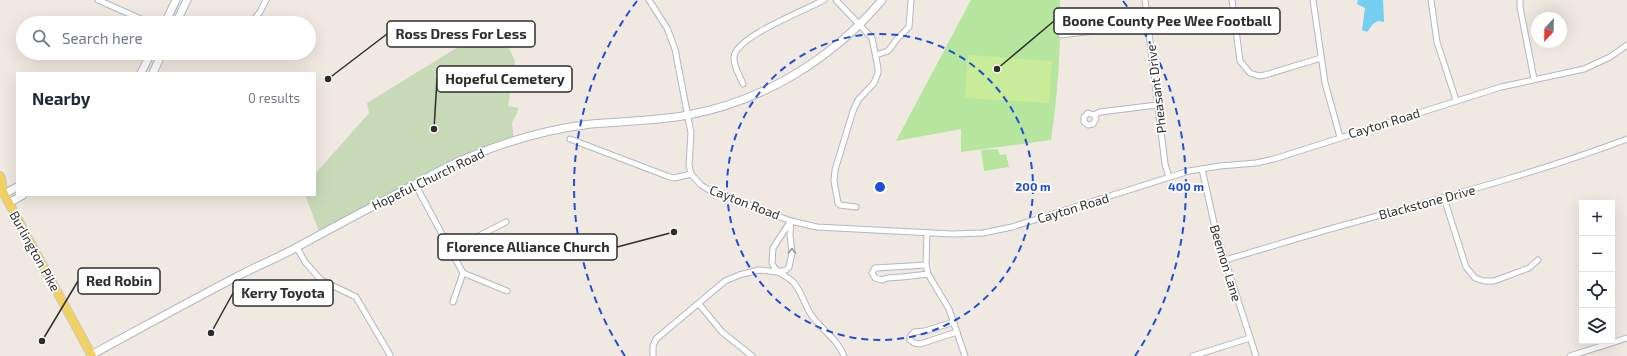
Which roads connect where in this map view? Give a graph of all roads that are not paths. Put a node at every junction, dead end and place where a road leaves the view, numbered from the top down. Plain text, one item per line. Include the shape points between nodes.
1 (98, 0) edge
2 (176, 0) edge
3 (187, 0) edge
4 (266, 0) edge
5 (649, 0) edge
6 (824, 0) edge
7 (836, 0) edge
8 (882, 0) edge
9 (911, 0) edge
10 (1145, 0) edge
11 (1232, 0) edge
12 (1313, 0) edge
13 (1432, 0) edge
14 (1520, 0) edge
15 (134, 16) edge
16 (168, 16) edge
17 (179, 16) edge
18 (257, 16) edge
19 (1148, 24) junction
20 (860, 25) junction
21 (1061, 35) dead end
22 (1627, 45) edge
23 (876, 55) junction
24 (1321, 58) junction
25 (148, 60) edge
26 (158, 60) edge
27 (142, 72) edge
28 (152, 72) edge
29 (1534, 79) junction
30 (743, 84) dead end
31 (1456, 100) junction
32 (1157, 105) junction
33 (688, 115) junction
34 (1094, 115) dead end
35 (1340, 137) junction
36 (570, 139) dead end
37 (1627, 139) edge
38 (1202, 169) junction
39 (691, 174) junction
40 (0, 176) edge
41 (1169, 178) junction
42 (415, 184) junction
43 (16, 187) edge
44 (2, 190) edge
45 (21, 196) edge
46 (1444, 198) junction
47 (9, 203) junction
48 (856, 208) dead end
49 (791, 221) junction
50 (506, 222) dead end
51 (927, 233) junction
52 (297, 248) junction
53 (451, 250) junction
54 (1225, 260) junction
55 (1538, 260) dead end
56 (926, 265) junction
57 (777, 272) junction
58 (463, 273) junction
59 (928, 274) junction
60 (507, 291) dead end
61 (454, 302) dead end
62 (699, 304) junction
63 (954, 322) junction
64 (957, 332) junction
65 (1250, 338) junction
66 (1627, 338) edge
67 (390, 355) edge
68 (91, 356) edge
69 (653, 356) edge
70 (752, 356) edge
71 (844, 356) edge
72 (965, 356) edge
73 (1193, 356) edge
74 (1256, 356) edge
75 (1570, 356) edge

1 - 15 street
2 - 16 main road
3 - 17 main road
4 - 18 street
5 - 33 street via 672,39
6 - 30 street via 760,32 741,45 734,60
7 - 20 street
8 - 20 main road, Hopeful Church Road
9 - 23 street via 909,27 888,51
10 - 19 street, Pheasant Drive
11 - 24 street via 1240,61 1250,73 1265,75
12 - 24 street
13 - 31 street via 1438,42
14 - 29 street
19 - 21 street
19 - 32 street, Pheasant Drive
20 - 23 street via 872,38
20 - 33 main road, Hopeful Church Road via 824,55 779,83 737,102
22 - 29 street, Cayton Road via 1610,57 1584,69
23 - 48 street via 877,78 852,110 834,176 838,203
24 - 35 street
25 - 27 main road
26 - 28 main road
29 - 31 street, Cayton Road
31 - 35 street, Cayton Road
32 - 34 street via 1100,112
32 - 41 street, Pheasant Drive
33 - 39 street via 691,133
33 - 42 main road, Hopeful Church Road via 583,125 520,138 471,156
35 - 38 street, Cayton Road via 1264,161
36 - 39 street via 667,176 674,178
37 - 46 street, Blackstone Drive via 1555,165
38 - 41 street, Cayton Road
38 - 54 street, Beemon Lane
39 - 49 street, Cayton Road via 709,190
40 - 44 main road, Burlington Pike
41 - 51 street, Cayton Road via 1012,227 967,234
42 - 52 main road, Hopeful Church Road
42 - 53 street
43 - 44 main road
44 - 47 main road, Burlington Pike
45 - 47 main road
46 - 54 street, Blackstone Drive
46 - 55 street via 1466,267 1475,278 1494,281 1529,268
47 - 68 main road, Burlington Pike
49 - 51 street, Cayton Road via 817,227
49 - 57 street via 773,248 772,263
57 -> 49 street via 786,270 791,260
50 - 53 street
51 - 56 street
52 - 67 street via 321,280 356,297
52 - 68 main road, Hopeful Church Road via 239,275
53 - 58 street
54 - 65 street, Beemon Lane
56 - 59 street
56 - 59 street via 877,266 872,274 882,280
57 - 62 street via 759,270 739,275 725,281
57 - 71 street via 788,277 796,285 810,314
58 - 60 street
58 - 61 street
59 - 63 street
62 - 69 street via 656,339
62 - 70 street via 722,332
63 - 64 street
63 - 64 street via 914,332 910,340 920,344
64 - 72 street
65 - 73 street
65 - 74 street, Beemon Lane
66 - 75 street

